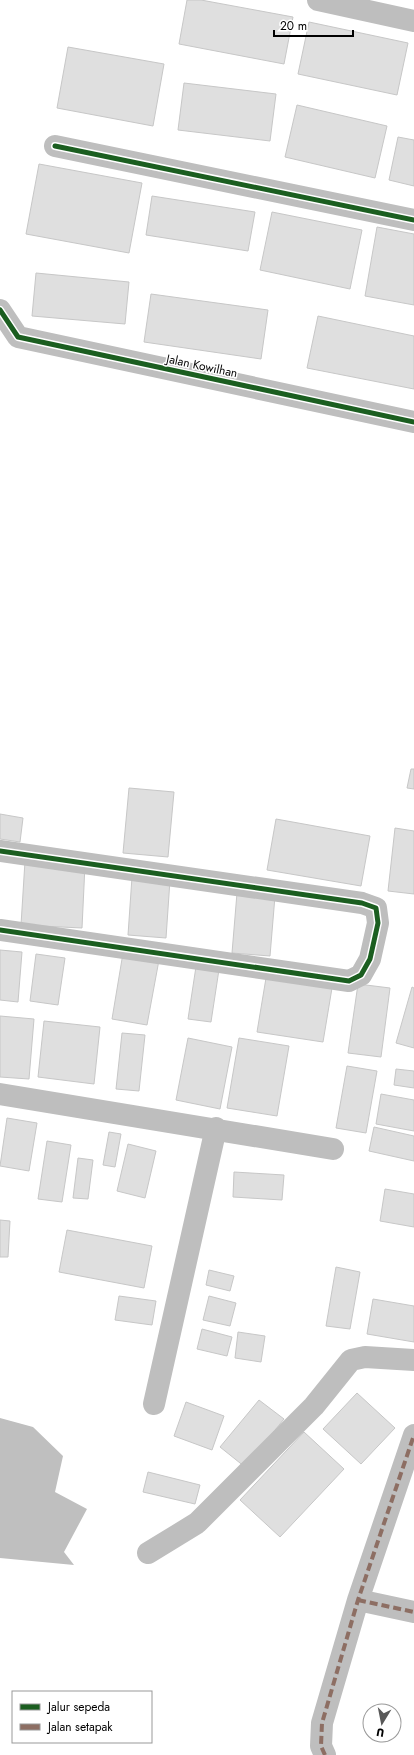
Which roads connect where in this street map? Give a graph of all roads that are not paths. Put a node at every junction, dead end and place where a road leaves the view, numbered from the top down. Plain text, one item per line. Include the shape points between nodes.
1 (318, 0) edge
2 (414, 21) edge
3 (55, 146) dead end
4 (414, 220) edge
5 (0, 310) edge
6 (9, 340) edge
7 (414, 422) edge
8 (0, 851) edge
9 (0, 930) edge
10 (0, 1094) edge
11 (216, 1128) junction
12 (334, 1149) dead end
13 (414, 1360) edge
14 (154, 1404) dead end
15 (414, 1435) edge
16 (148, 1553) dead end
17 (358, 1600) junction
18 (414, 1612) edge
19 (325, 1755) edge

1 - 2 street
3 - 4 street
5 - 6 street, Jalan Kowilhan
6 - 7 street, Jalan Kowilhan
8 - 9 street via 362,903 376,908 378,923 370,959 361,975 349,981
10 - 11 street
11 - 12 street
11 - 14 street
13 - 16 street via 365,1357 351,1360 314,1406 197,1523
15 - 17 street
17 - 18 street
17 - 19 street via 322,1723 321,1746

